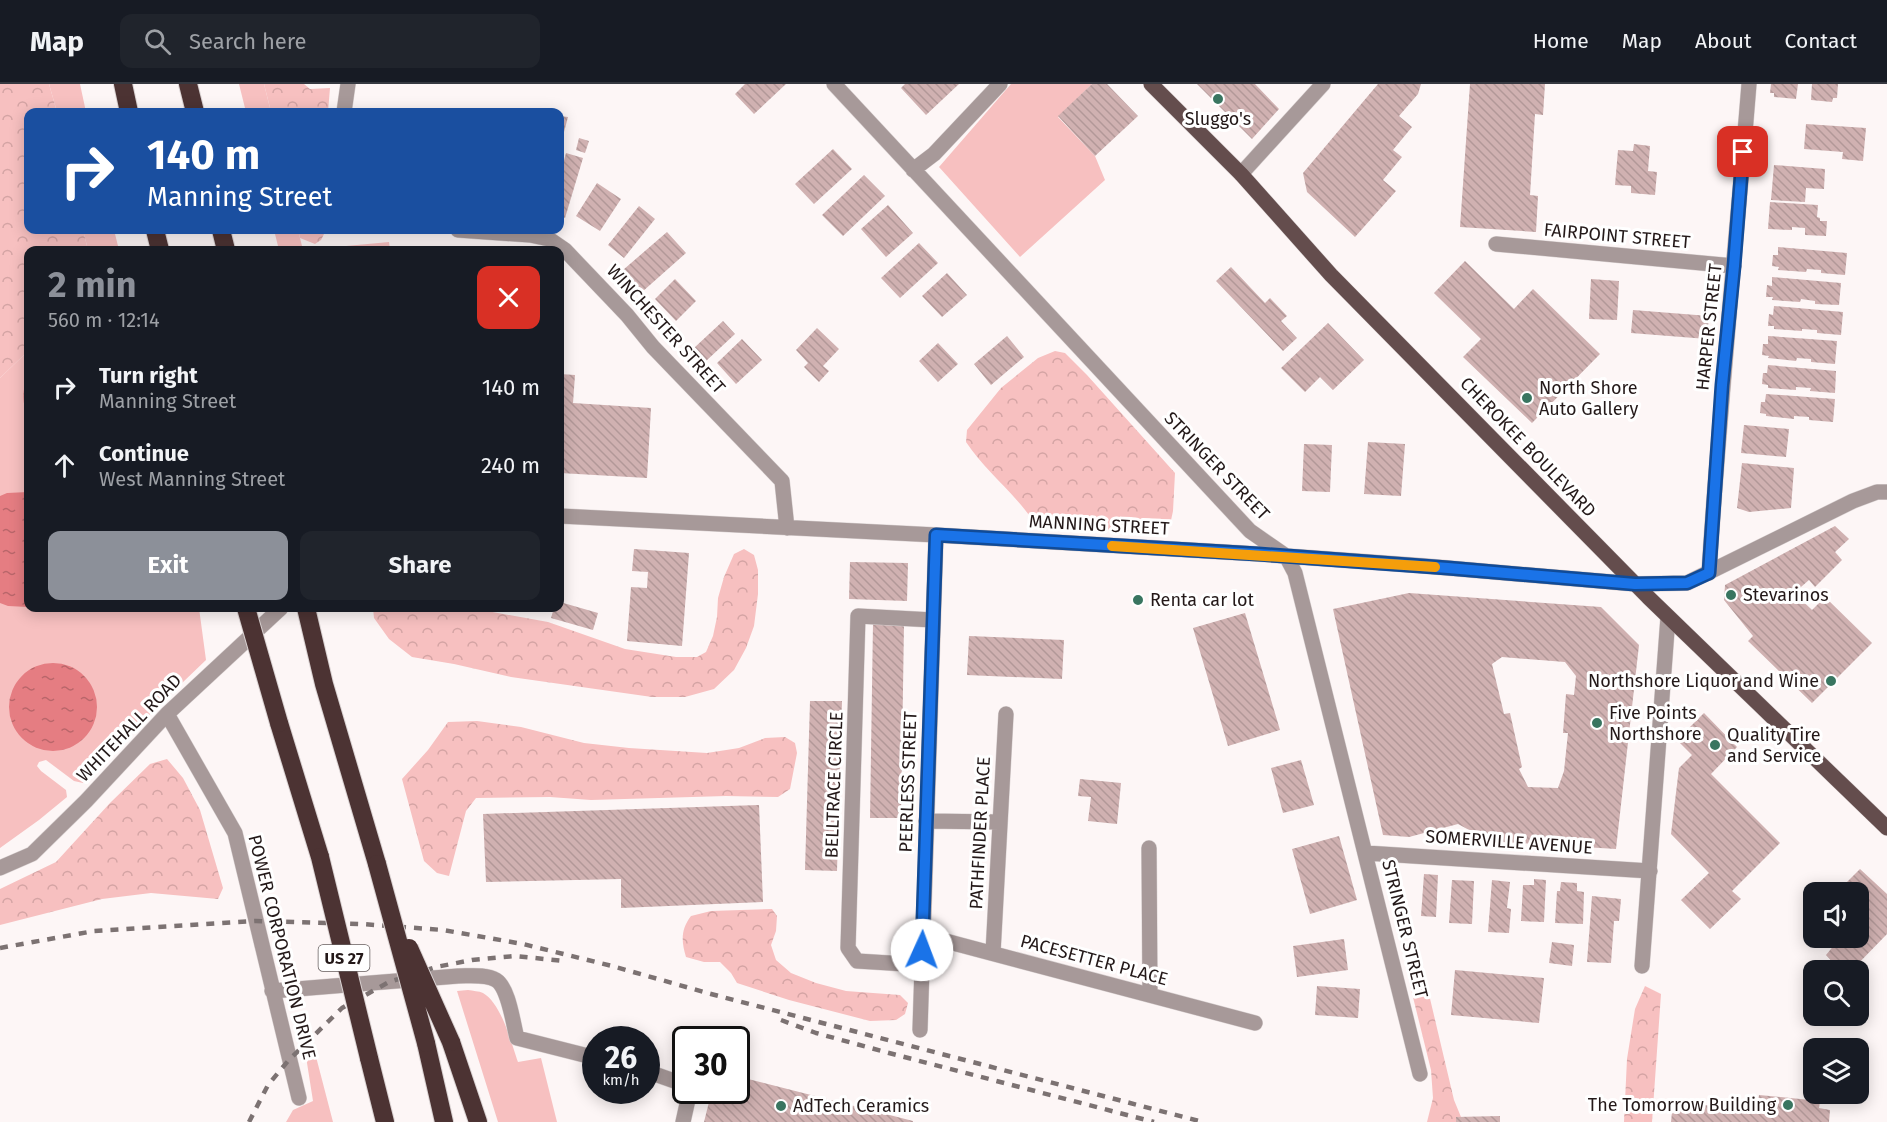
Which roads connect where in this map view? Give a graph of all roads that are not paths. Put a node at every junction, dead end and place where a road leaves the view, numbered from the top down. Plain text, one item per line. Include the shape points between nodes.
1 (123, 84) edge
2 (188, 84) edge
3 (348, 84) edge
4 (834, 84) edge
5 (1000, 84) edge
6 (1151, 84) edge
7 (1323, 84) edge
8 (1749, 84) edge
9 (128, 108) edge
10 (194, 108) edge
11 (345, 108) edge
12 (913, 170) junction
13 (1241, 174) junction
14 (516, 234) edge
15 (1496, 244) dead end
16 (560, 246) edge
17 (564, 249) edge
18 (1734, 266) junction
19 (1887, 492) edge
20 (564, 516) edge
21 (787, 528) junction
22 (936, 535) junction
23 (1286, 556) junction
24 (1709, 573) junction
25 (1635, 584) junction
26 (247, 612) edge
27 (277, 612) edge
28 (307, 612) edge
29 (1668, 617) junction
30 (933, 620) junction
31 (166, 714) junction
32 (1006, 714) dead end
33 (926, 821) junction
34 (1000, 822) junction
35 (1887, 828) edge
36 (1149, 848) dead end
37 (1365, 853) junction
38 (0, 868) edge
39 (1650, 871) junction
40 (385, 895) junction
41 (923, 935) junction
42 (993, 953) junction
43 (922, 965) junction
44 (1642, 966) dead end
45 (272, 991) junction
46 (1150, 995) junction
47 (1255, 1023) dead end
48 (920, 1030) dead end
49 (582, 1054) edge
50 (369, 1058) junction
51 (1420, 1074) dead end
52 (299, 1098) dead end
53 (687, 1104) edge
54 (372, 1122) edge
55 (385, 1122) edge
56 (444, 1122) edge
57 (478, 1122) edge
58 (683, 1122) edge

1 - 9 highway
2 - 10 highway
3 - 11 street
4 - 12 street, STRINGER STREET
5 - 12 street via 934,154
6 - 13 main road, CHEROKEE BOULEVARD
7 - 13 street
8 - 18 street, HARPER STREET
12 - 23 street, STRINGER STREET via 1250,531
13 - 25 main road, CHEROKEE BOULEVARD via 1331,275
14 - 16 street, WINCHESTER STREET via 549,239
15 - 18 street, FAIRPOINT STREET
17 - 21 street, WINCHESTER STREET via 782,481
18 - 24 street, HARPER STREET
19 - 24 street, MANNING STREET via 1853,501
20 - 21 street, MANNING STREET
21 - 22 street, MANNING STREET
22 - 23 street, MANNING STREET
22 - 30 street, PEERLESS STREET
23 - 25 street, MANNING STREET
23 - 37 street, STRINGER STREET via 1294,573
24 - 25 street, MANNING STREET via 1687,583
25 - 29 main road, CHEROKEE BOULEVARD
26 - 50 highway, US 27, bridge via 320,857
27 - 31 street, WHITEHALL ROAD
28 - 40 highway, bridge
29 - 35 main road, CHEROKEE BOULEVARD
29 - 39 street
30 - 33 street, PEERLESS STREET
30 - 43 street, BELLTRACE CIRCLE via 858,616 848,948 857,961
31 - 38 street, WHITEHALL ROAD via 33,854
31 - 45 street, POWER CORPORATION DRIVE via 235,833
32 - 34 street, PATHFINDER PLACE
33 - 34 street
33 - 41 street, PEERLESS STREET
34 - 42 street, PATHFINDER PLACE
36 - 46 street
37 - 39 street, SOMERVILLE AVENUE
37 - 51 street, STRINGER STREET
39 - 44 street
40 - 56 highway, bridge
40 - 57 highway, bridge via 451,1042
41 - 42 street, PACESETTER PLACE
41 - 43 street, PEERLESS STREET
42 - 46 street, PACESETTER PLACE
43 - 48 street, PEERLESS STREET
45 - 49 street via 488,977 498,981 506,992 517,1038
45 - 52 street, POWER CORPORATION DRIVE
46 - 47 street, PACESETTER PLACE
50 - 54 highway
50 - 55 highway, US 27
53 - 58 street

